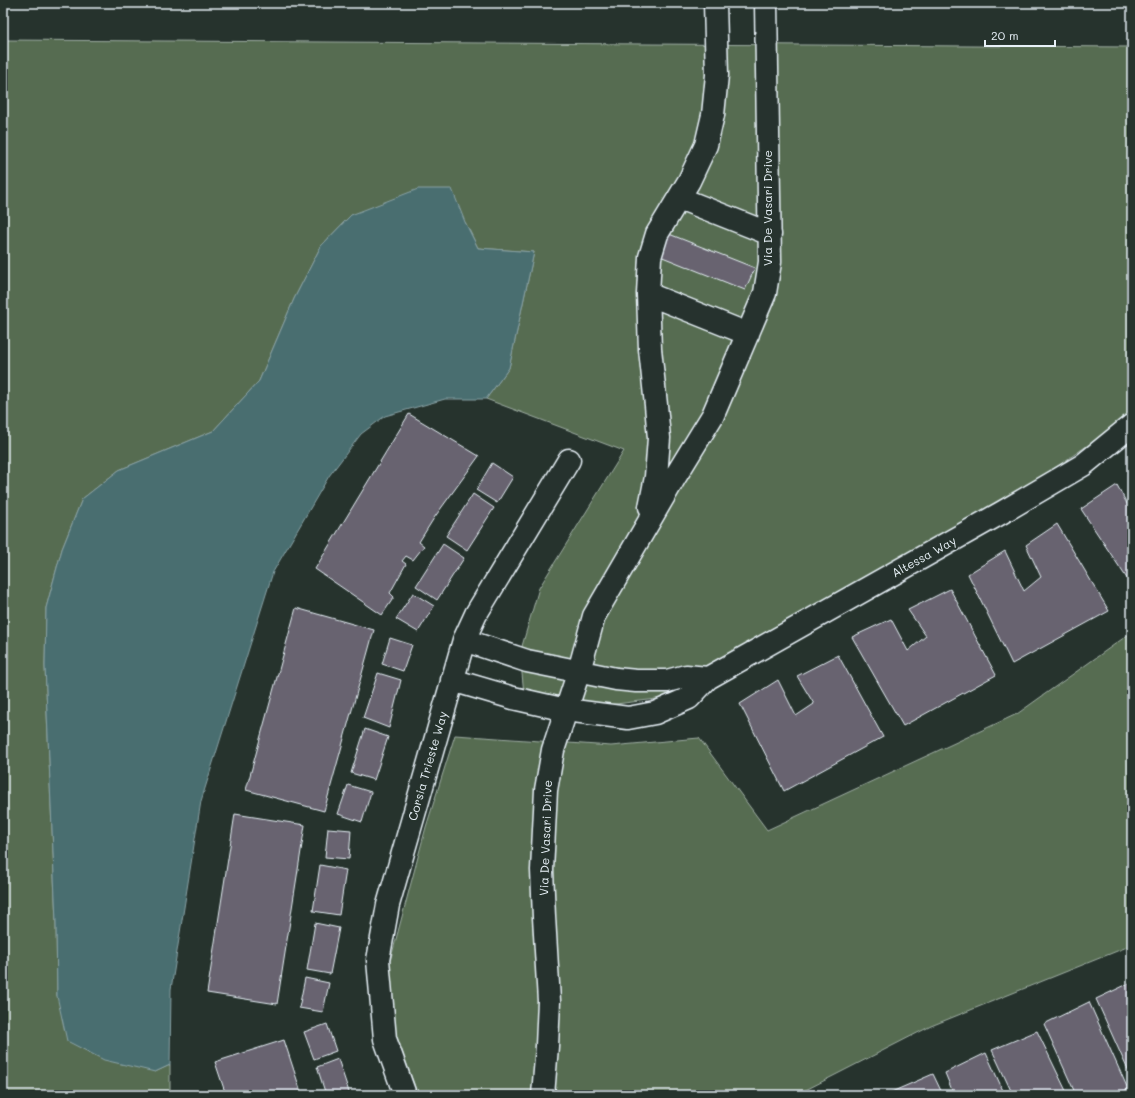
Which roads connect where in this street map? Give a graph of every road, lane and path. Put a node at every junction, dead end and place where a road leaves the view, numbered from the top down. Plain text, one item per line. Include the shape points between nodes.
1 (715, 3) edge
2 (766, 3) edge
3 (679, 198) junction
4 (770, 234) junction
5 (648, 294) junction
6 (748, 334) junction
7 (1132, 425) edge
8 (569, 460) dead end
9 (645, 528) junction
10 (464, 640) junction
11 (579, 671) junction
12 (708, 678) junction
13 (452, 680) junction
14 (566, 710) junction
15 (405, 1095) edge
16 (542, 1095) edge

1 - 3 street, Via De Vasari Drive via 717,75 713,115 706,144
2 - 4 street, Via De Vasari Drive
3 - 4 street
3 - 5 street, Via De Vasari Drive via 656,234 650,257
4 - 6 street, Via De Vasari Drive via 770,262 765,293
5 - 6 street
5 - 9 street, Via De Vasari Drive via 650,349 659,438 656,477
6 - 9 street, Via De Vasari Drive via 713,415
7 - 12 street, Altessa Way via 1083,465
8 - 10 street, Corsia Trieste Way via 476,614
9 - 11 street, Via De Vasari Drive via 594,616
10 - 11 street via 527,662
10 - 13 street, Corsia Trieste Way
11 - 12 street via 636,681 667,681 686,676
11 - 14 street, Via De Vasari Drive
12 - 14 street, Altessa Way via 689,698 655,713 628,718
13 - 14 street, Altessa Way
13 - 15 street, Corsia Trieste Way via 388,905 378,960 385,1039
14 - 16 street, Via De Vasari Drive via 553,750 546,790 542,870 549,1001

